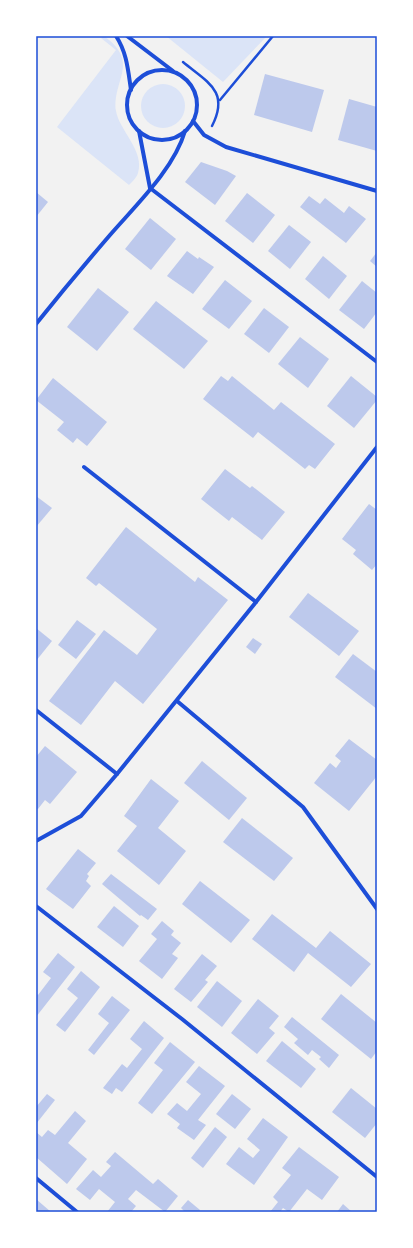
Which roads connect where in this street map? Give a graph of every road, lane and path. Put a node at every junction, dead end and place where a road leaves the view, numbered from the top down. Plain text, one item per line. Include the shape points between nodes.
1 (116, 36) edge
2 (127, 36) edge
3 (273, 36) edge
4 (178, 59) dead end
5 (175, 72) junction
6 (131, 90) junction
7 (220, 101) junction
8 (193, 121) junction
9 (139, 131) junction
10 (185, 131) junction
11 (207, 137) junction
12 (150, 188) junction
13 (377, 191) edge
14 (36, 324) edge
15 (377, 362) edge
16 (377, 447) edge
17 (84, 467) dead end
18 (256, 602) junction
19 (177, 701) junction
20 (36, 710) edge
21 (117, 774) junction
22 (36, 841) edge
23 (36, 906) edge
24 (377, 909) edge
25 (377, 1177) edge
26 (36, 1178) edge
27 (76, 1212) edge

1 - 6 street via 127,58
2 - 5 street
3 - 7 path
4 - 7 path via 214,89
5 - 6 street via 160,71 145,75
5 - 8 street via 190,84 195,93 197,102
6 - 9 street via 128,112 132,123
7 - 11 path via 217,117
8 - 10 street
8 - 11 street
9 - 10 street via 157,140 167,140
9 - 12 street
10 - 12 street via 180,147
11 - 13 street via 226,147
12 - 14 street
12 - 15 street
16 - 18 street
17 - 18 street
18 - 19 street
19 - 21 street
19 - 24 street via 303,807
20 - 21 street
21 - 22 street via 81,816
23 - 25 street via 182,1019
26 - 27 street

